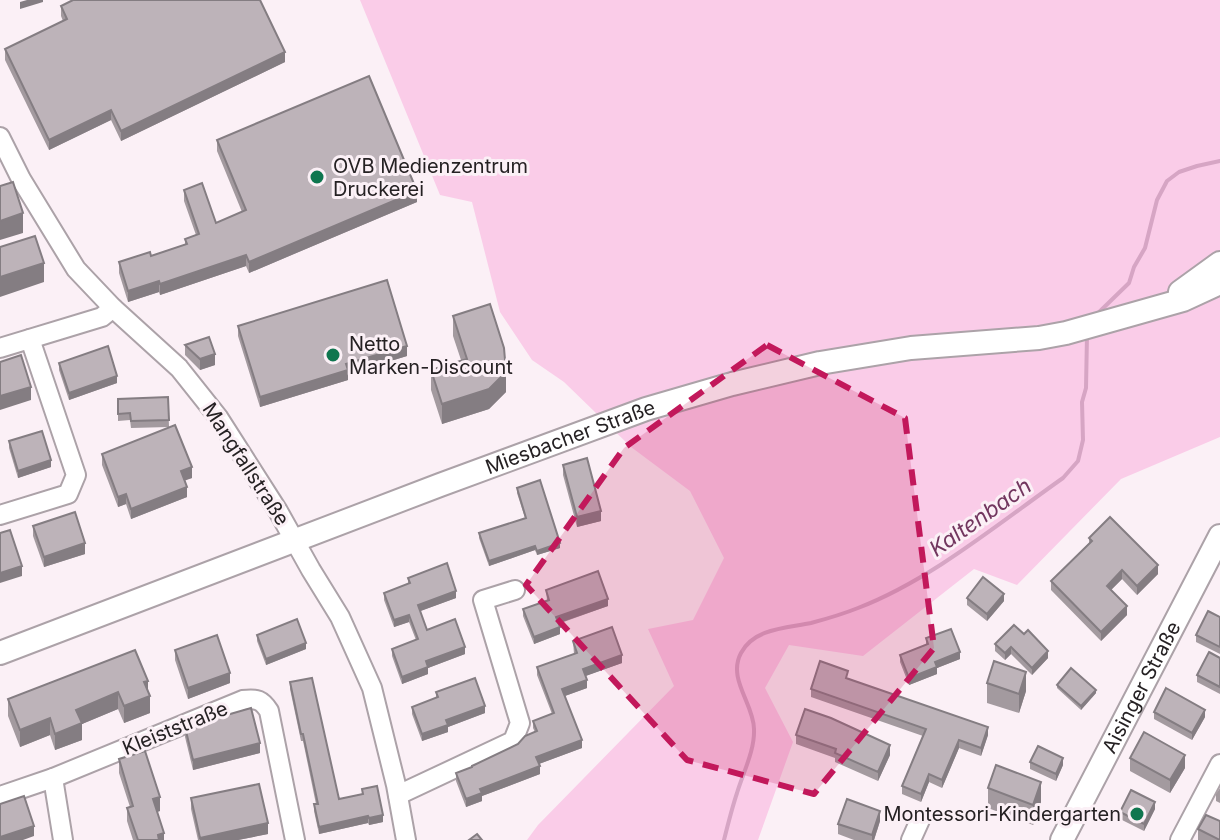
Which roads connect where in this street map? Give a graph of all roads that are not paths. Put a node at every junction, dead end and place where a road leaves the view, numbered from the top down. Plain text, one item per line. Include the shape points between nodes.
1 (0, 137) edge
2 (21, 179) junction
3 (0, 187) edge
4 (1220, 263) edge
5 (1217, 287) edge
6 (1164, 305) junction
7 (113, 308) junction
8 (30, 339) junction
9 (0, 348) edge
10 (0, 515) edge
11 (1220, 536) edge
12 (295, 541) junction
13 (515, 590) dead end
14 (0, 653) edge
15 (1220, 764) edge
16 (53, 778) junction
17 (398, 795) junction
18 (0, 796) edge
19 (920, 820) dead end
20 (63, 840) edge
21 (295, 840) edge
22 (406, 840) edge
23 (911, 840) edge
24 (1062, 840) edge
25 (1180, 840) edge

1 - 2 street, Mangfallstraße
2 - 3 street
2 - 7 street, Mangfallstraße via 76,269
4 - 6 main road, Miesbacher Straße
5 - 6 main road, Miesbacher Straße
6 - 12 main road, Miesbacher Straße via 1039,338 911,348 732,384 632,414
7 - 8 street via 102,317
7 - 12 street, Mangfallstraße via 179,368 218,417
8 - 9 street
8 - 10 street via 76,475 68,494
11 - 24 main road, Aisinger Straße
12 - 14 main road, Miesbacher Straße
12 - 17 street, Mangfallstraße via 340,617 372,688
13 - 17 street via 483,600 520,723 513,741
15 - 25 street
16 - 18 street, Kleiststraße
16 - 20 street
16 - 21 street, Kleiststraße via 254,698 269,711
17 - 22 street, Mangfallstraße
19 - 23 street

